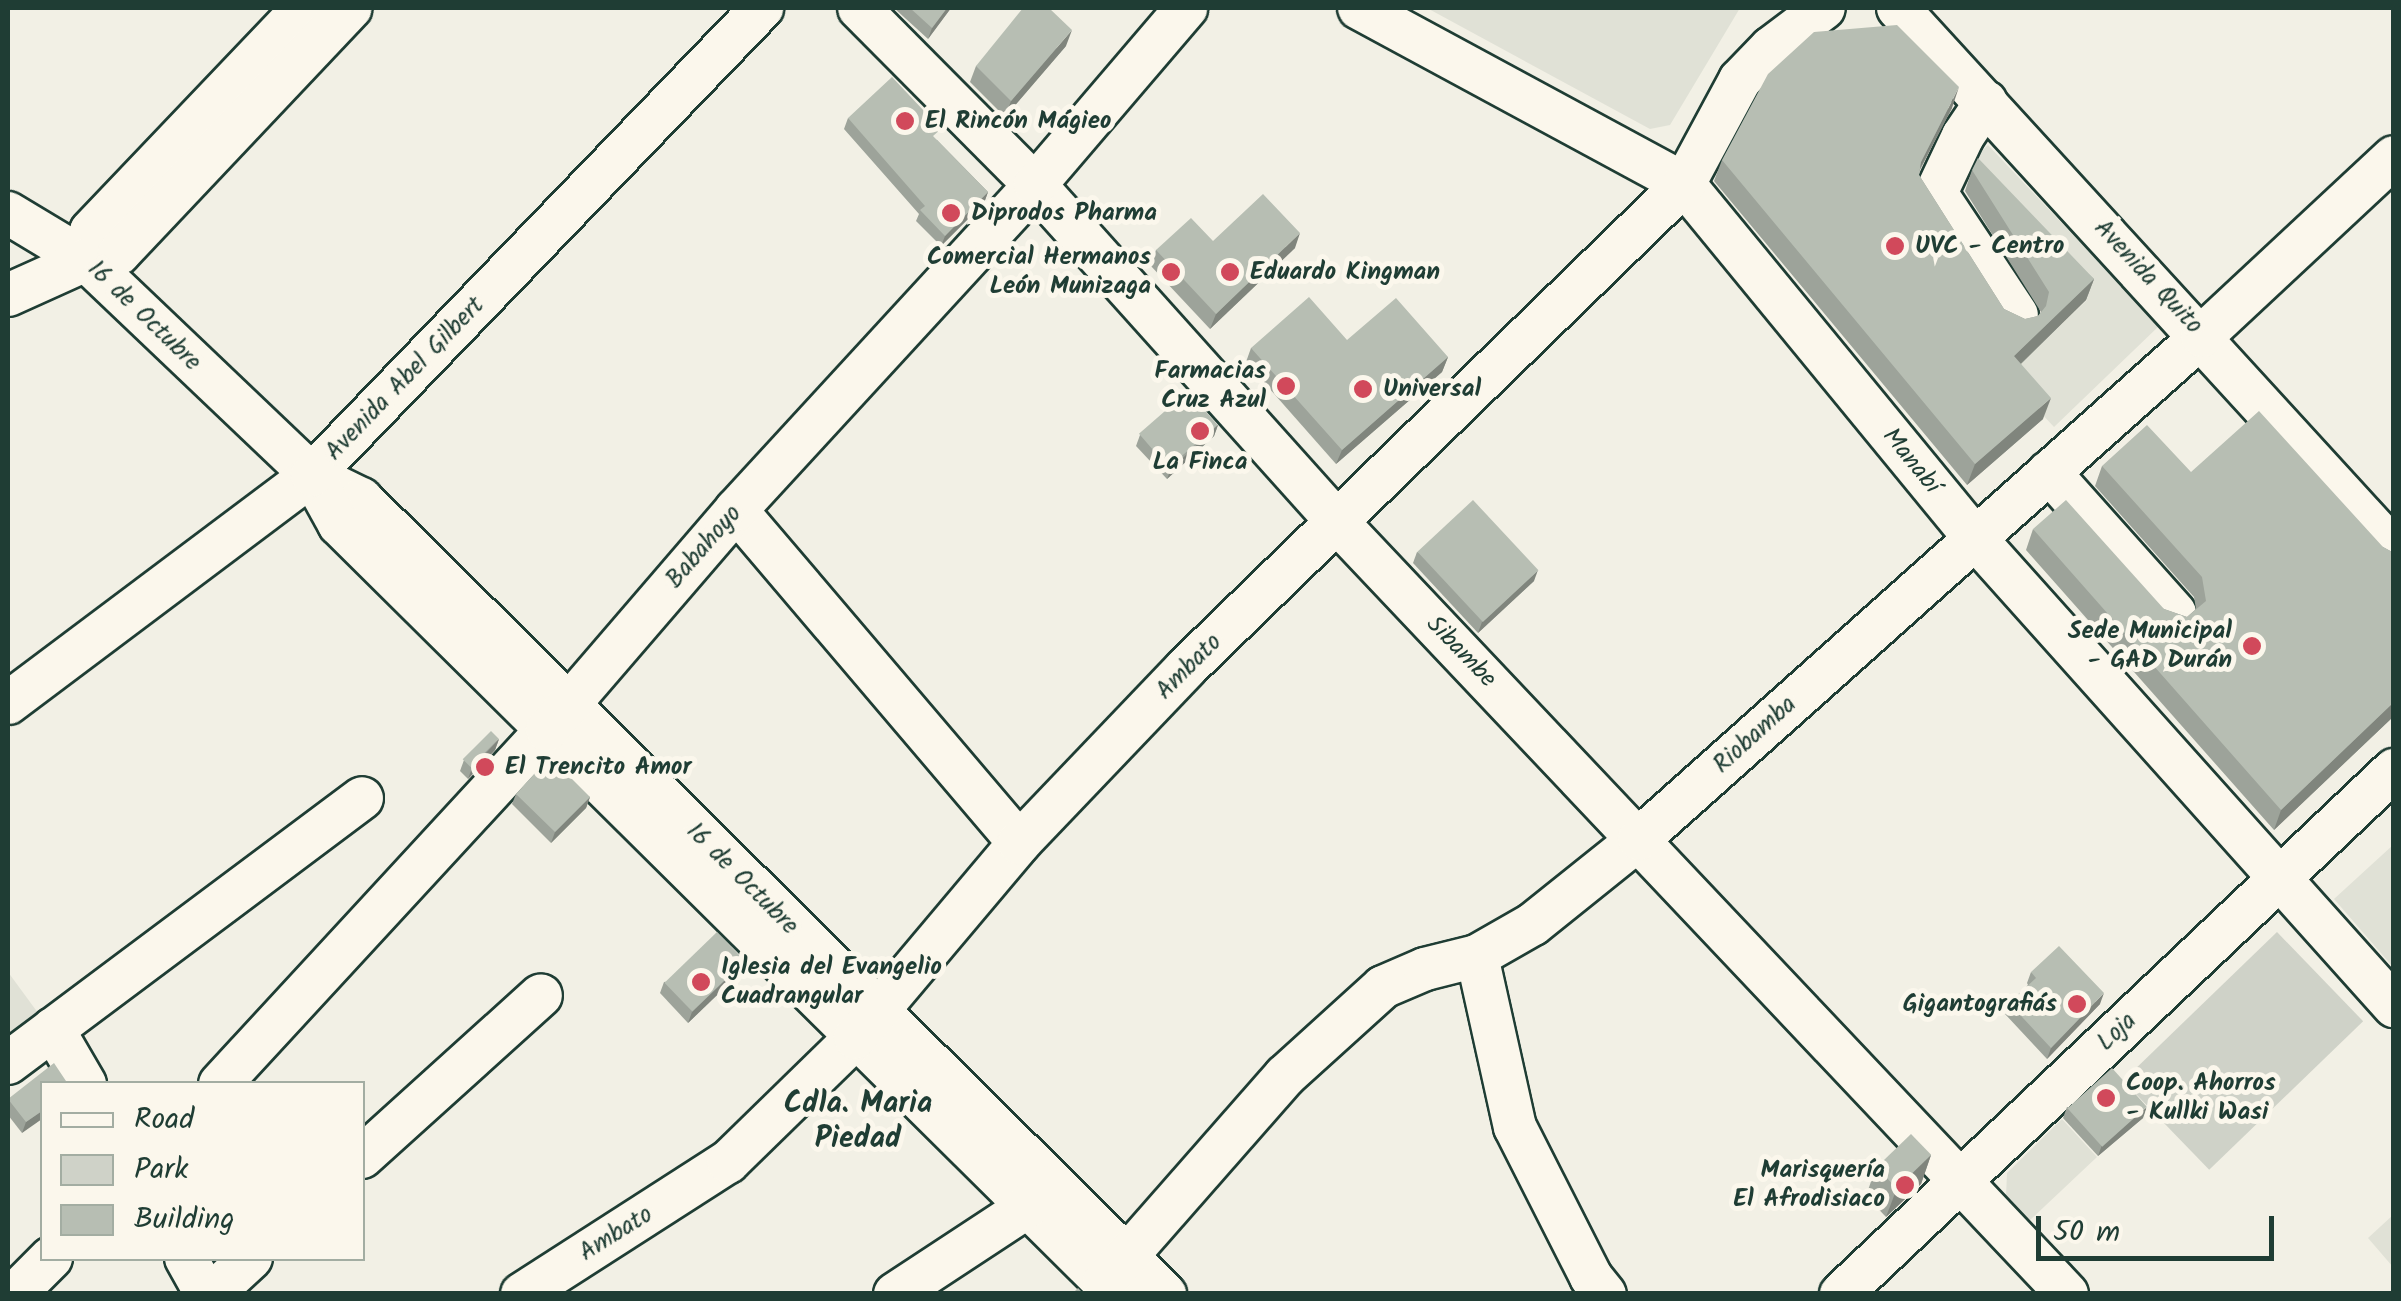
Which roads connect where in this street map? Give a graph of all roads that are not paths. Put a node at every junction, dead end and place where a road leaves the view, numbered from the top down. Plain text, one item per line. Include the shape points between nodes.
1 (303, 8) edge
2 (762, 8) edge
3 (859, 8) edge
4 (1186, 8) edge
5 (1359, 8) edge
6 (1824, 8) edge
7 (344, 10) edge
8 (1912, 12) edge
9 (1986, 102) junction
10 (2394, 157) edge
11 (1684, 184) junction
12 (1036, 185) junction
13 (8, 213) edge
14 (86, 260) junction
15 (8, 295) edge
16 (2018, 315) edge
17 (2202, 336) junction
18 (2049, 472) junction
19 (312, 476) junction
20 (736, 510) junction
21 (1338, 523) junction
22 (1974, 537) junction
23 (2394, 550) edge
24 (2175, 613) edge
25 (8, 703) edge
26 (558, 718) junction
27 (2394, 770) edge
28 (362, 798) dead end
29 (1639, 839) junction
30 (1020, 843) junction
31 (2279, 879) junction
32 (1477, 956) junction
33 (541, 996) dead end
34 (2394, 1006) edge
35 (866, 1026) junction
36 (53, 1030) junction
37 (8, 1064) edge
38 (83, 1081) edge
39 (223, 1081) edge
40 (365, 1154) edge
41 (1961, 1179) junction
42 (1038, 1195) junction
43 (48, 1261) edge
44 (188, 1261) edge
45 (248, 1261) edge
46 (1116, 1277) edge
47 (16, 1294) edge
48 (209, 1294) edge
49 (522, 1294) edge
50 (896, 1294) edge
51 (1164, 1294) edge
52 (1605, 1294) edge
53 (1840, 1294) edge
54 (2066, 1294) edge

1 - 14 street via 91,231
2 - 19 street, Avenida Abel Gilbert
3 - 12 street, Sibambe
4 - 12 street, Babahoyo
5 - 11 street, Manabí
6 - 11 street, Ambato via 1740,80
7 - 14 street via 119,253
8 - 9 street, Avenida Quito
9 - 16 street via 1936,193
9 - 17 street, Avenida Quito
10 - 17 street, Riobamba
11 - 21 street, Ambato
11 - 22 street, Manabí
12 - 20 street, Babahoyo
12 - 21 street, Sibambe
13 - 14 street, 16 de Octubre
14 - 15 street
14 - 19 street, 16 de Octubre
17 - 18 street, Riobamba
17 - 23 street, Avenida Quito
18 - 22 street, Riobamba
18 - 24 street
19 - 25 street, Avenida Abel Gilbert
19 - 26 street, 16 de Octubre via 361,498
20 - 26 street, Babahoyo
20 - 30 street
21 - 29 street, Sibambe
21 - 30 street, Ambato
22 - 29 street, Riobamba
22 - 31 street, Manabí
26 - 35 street, 16 de Octubre
26 - 39 street, Babahoyo
27 - 31 street, Loja
28 - 36 street
29 - 32 street, Riobamba via 1533,924
29 - 41 street, Sibambe
30 - 35 street, Ambato
31 - 34 street, Manabí
31 - 41 street, Loja
32 - 46 street, Riobamba via 1383,987 1285,1076
32 - 52 street via 1515,1126
33 - 40 street
35 - 42 street, 16 de Octubre
35 - 49 street, Ambato via 728,1162
36 - 37 street
36 - 38 street
41 - 53 street, Loja
41 - 54 street, Sibambe
42 - 46 street, 16 de Octubre
42 - 50 street
43 - 47 street
44 - 48 street
45 - 48 street
46 - 51 street, 16 de Octubre

